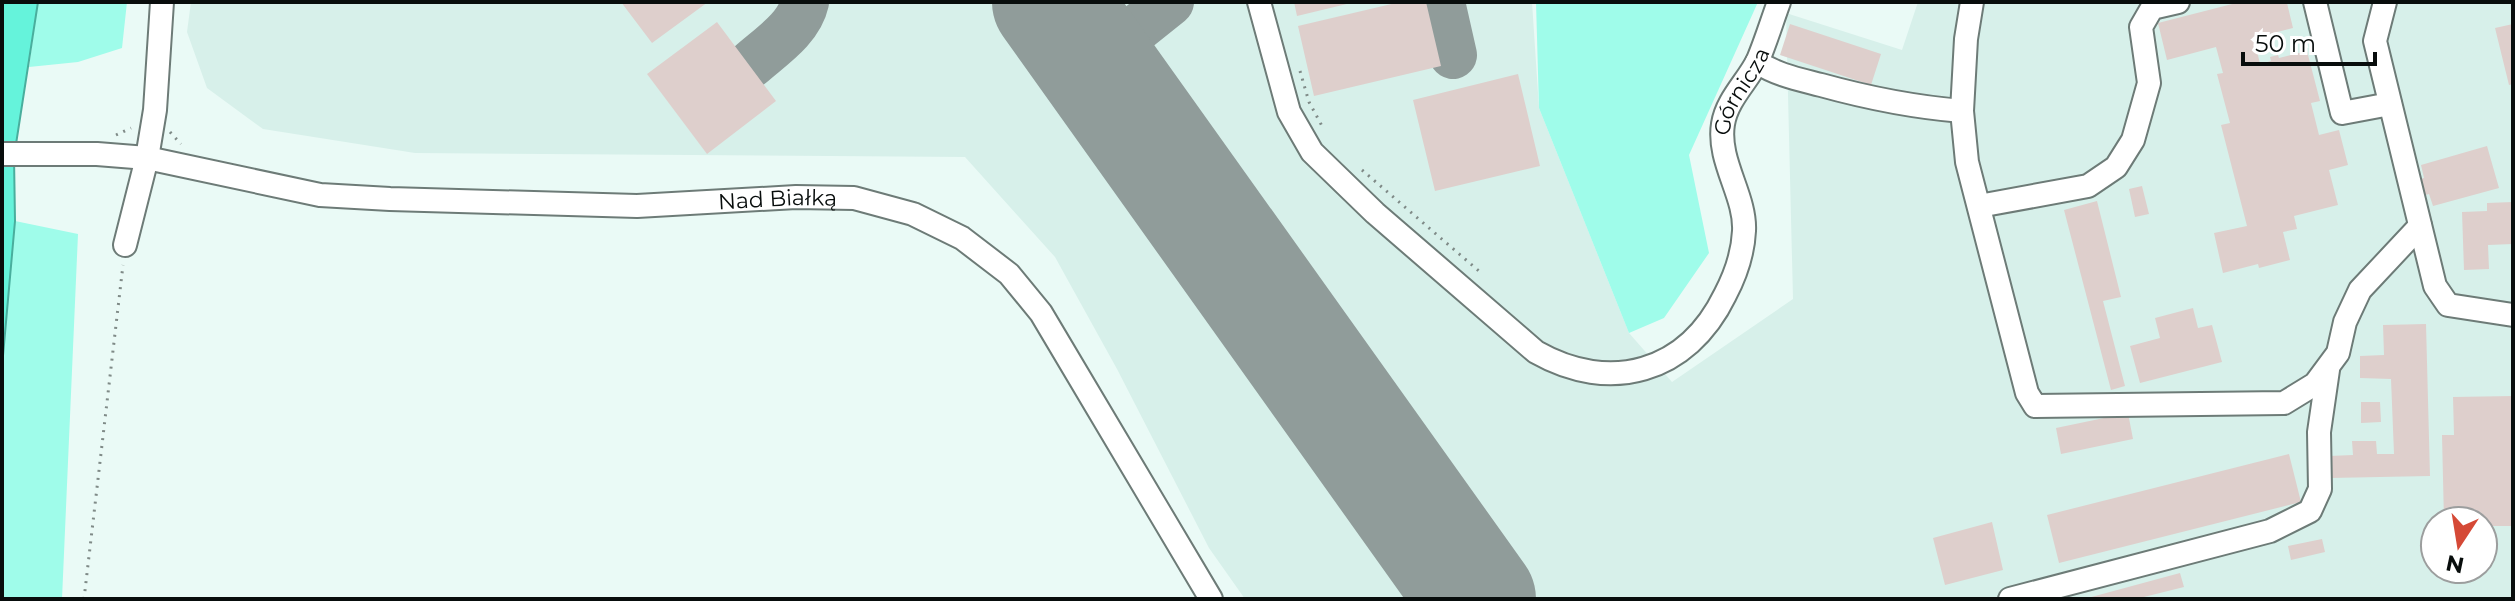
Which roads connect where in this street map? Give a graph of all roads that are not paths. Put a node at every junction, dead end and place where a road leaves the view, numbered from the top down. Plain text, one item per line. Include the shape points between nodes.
1 (162, 2) edge
2 (1259, 2) edge
3 (1779, 2) edge
4 (1972, 2) edge
5 (2178, 2) edge
6 (2315, 2) edge
7 (2385, 2) edge
8 (1757, 62) junction
9 (2390, 104) junction
10 (1962, 111) junction
11 (2, 154) edge
12 (147, 158) junction
13 (1979, 206) junction
14 (2420, 226) junction
15 (125, 245) road end
16 (2513, 315) edge
17 (2329, 365) junction
18 (1211, 599) edge
19 (2010, 599) edge

1 - 12 street
2 - 8 street, Górnicza via 1289,112 1312,152 1536,352 1588,373 1648,368 1684,349 1710,323 1724,298 1744,229 1722,128 1727,110
3 - 8 street, Górnicza
4 - 10 street
5 - 13 street via 2152,8 2141,27 2149,83 2133,140 2116,167 2088,186
6 - 9 street via 2342,113
7 - 9 street via 2375,41
8 - 10 street via 1773,73 1851,93
9 - 14 street
10 - 13 street via 1967,162
11 - 12 street, Nad Białką via 102,145
12 - 15 street
12 - 18 street, Nad Białką via 320,195 637,206 854,198 913,214 962,238 1009,274 1041,313
13 - 17 street via 2027,393 2035,406 2284,403 2315,384
14 - 16 street via 2435,286 2448,305
14 - 17 street via 2360,290
17 - 19 street via 2319,432 2320,489 2310,511 2270,531

